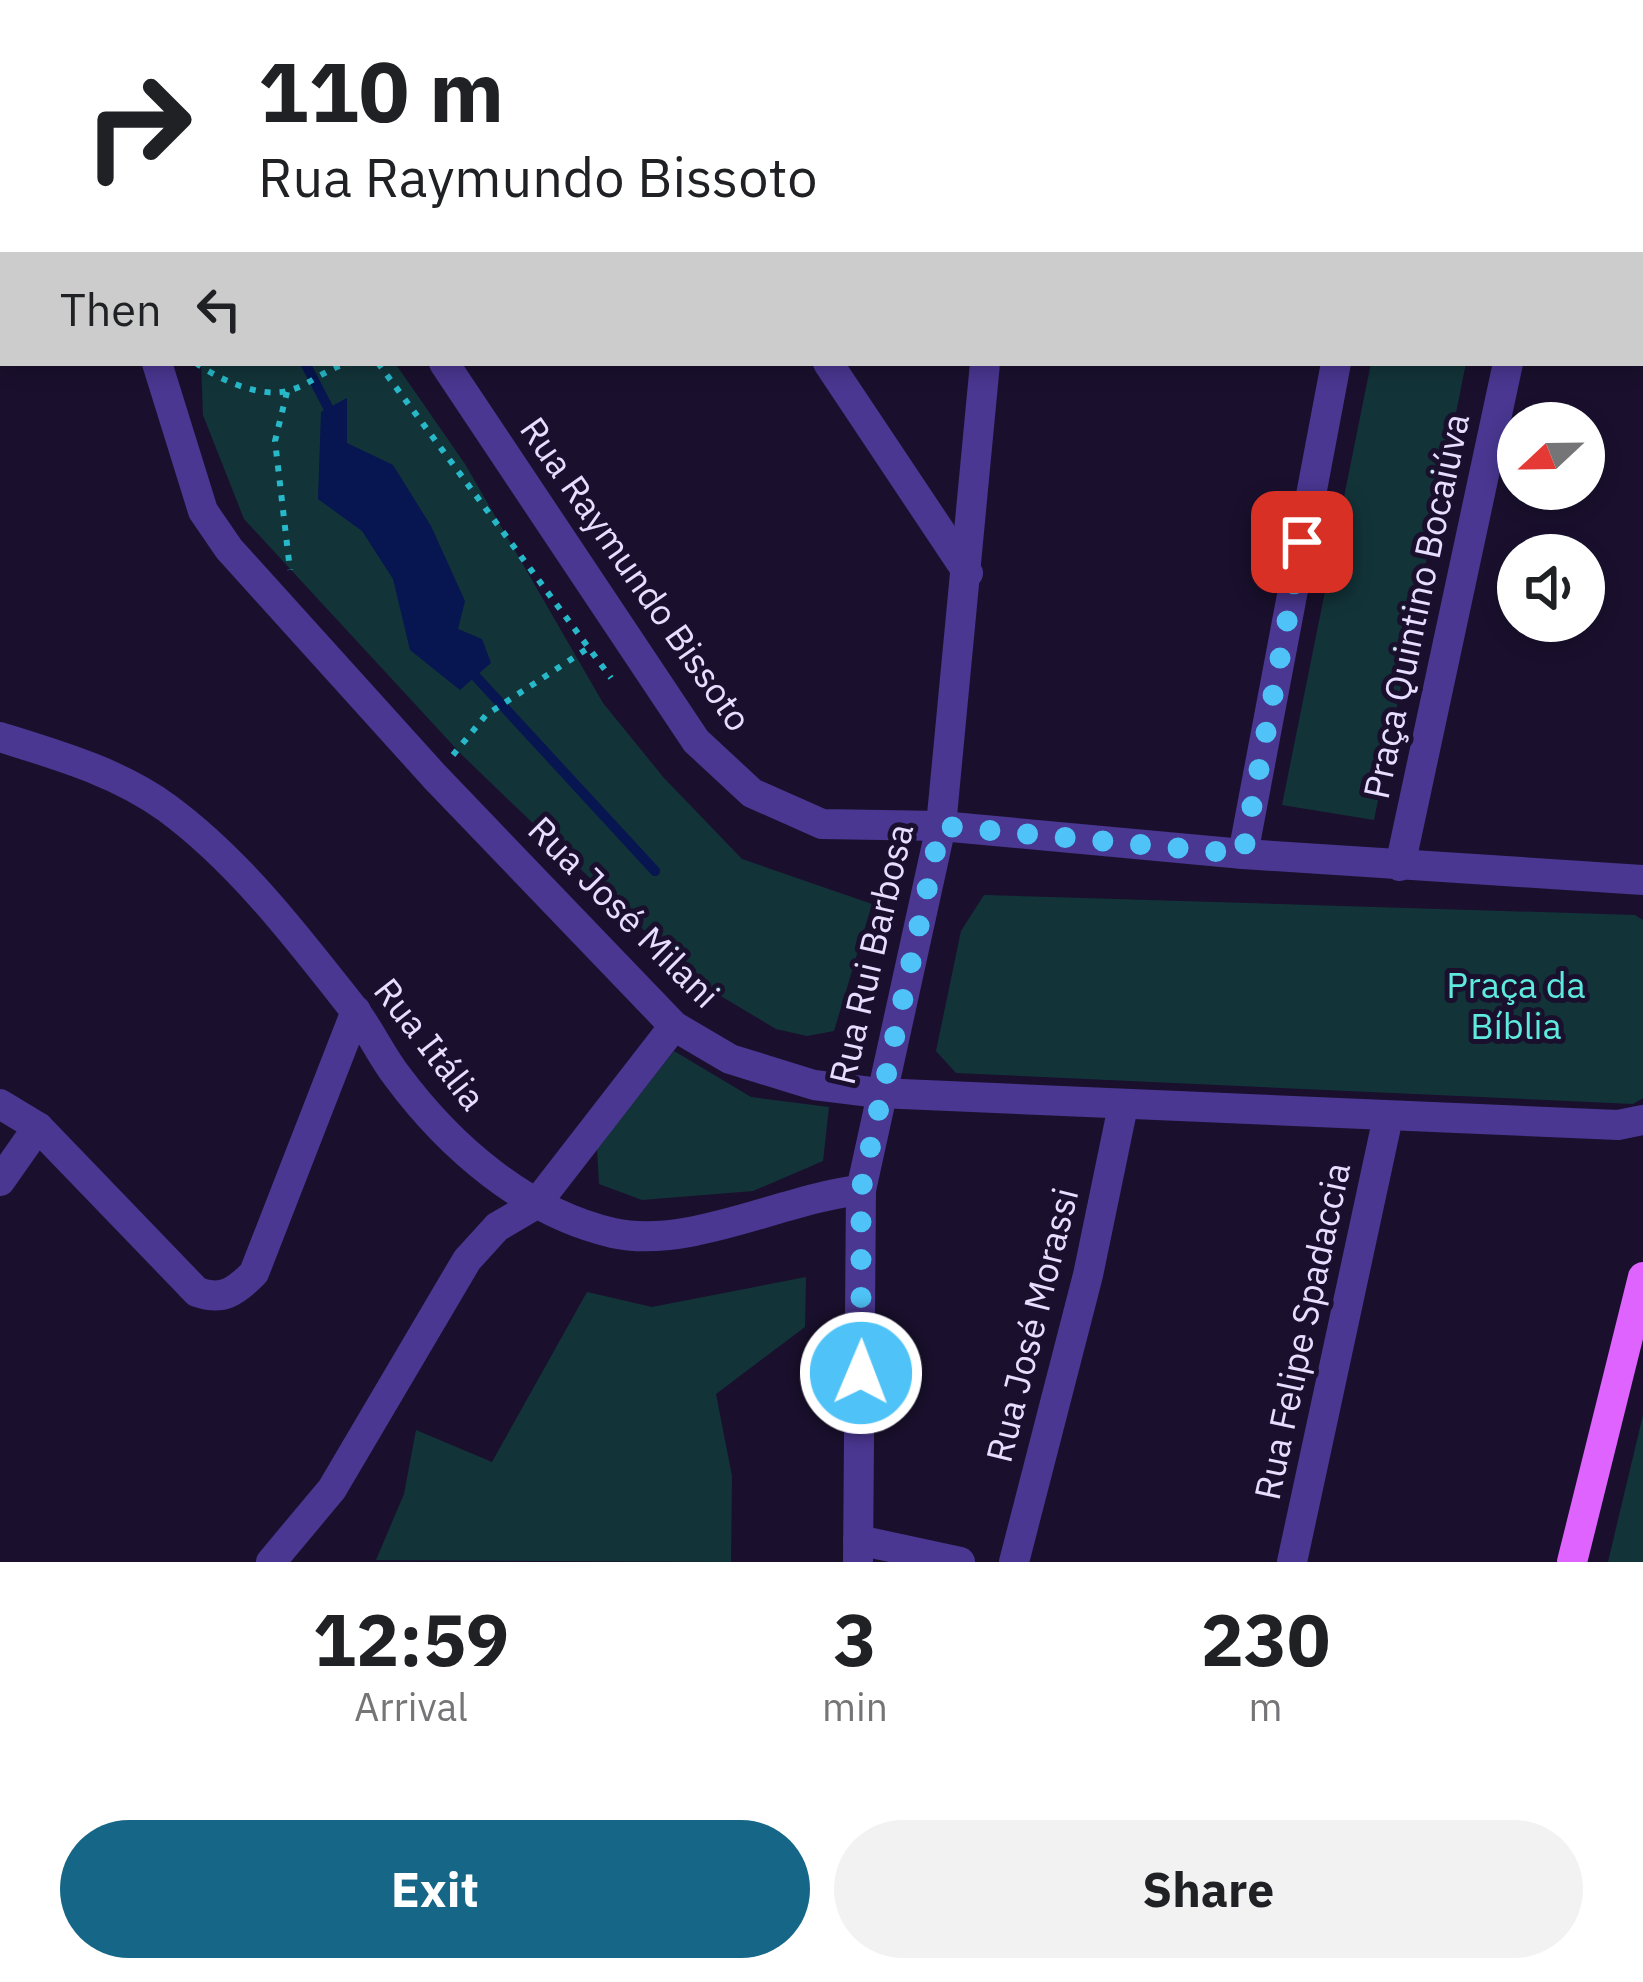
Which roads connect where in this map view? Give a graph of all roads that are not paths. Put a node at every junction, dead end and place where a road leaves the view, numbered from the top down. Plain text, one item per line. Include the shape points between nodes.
1 (158, 366) edge
2 (446, 366) edge
3 (830, 366) edge
4 (985, 366) edge
5 (1335, 366) edge
6 (1507, 366) edge
7 (968, 574) junction
8 (0, 737) edge
9 (941, 826) junction
10 (1243, 854) junction
11 (1400, 866) junction
12 (1643, 880) edge
13 (356, 1011) junction
14 (674, 1026) junction
15 (879, 1093) junction
16 (0, 1104) edge
17 (1123, 1106) junction
18 (1388, 1117) junction
19 (1643, 1120) edge
20 (38, 1127) junction
21 (0, 1181) edge
22 (861, 1190) junction
23 (536, 1204) junction
24 (1643, 1277) edge
25 (858, 1551) edge
26 (271, 1562) edge
27 (960, 1562) edge
28 (1014, 1562) edge
29 (1292, 1562) edge
30 (1572, 1562) edge

1 - 14 street, Rua José Milani via 203,511 229,549
2 - 9 street, Rua Raymundo Bissoto via 697,741 752,793 822,824
3 - 7 street
4 - 7 street, Rua Rui Barbosa
5 - 10 street
6 - 11 street, Praça Quintino Bocaiúva
7 - 9 street, Rua Rui Barbosa
8 - 13 street, Rua Itália via 91,766 166,807 248,881
9 - 10 street, Rua Raymundo Bissoto
9 - 15 street, Rua Rui Barbosa
10 - 11 street, Rua Raymundo Bissoto
11 - 12 street, Rua Raymundo Bissoto
13 - 20 street via 254,1273 216,1298 196,1292
13 - 23 street, Rua Itália via 442,1130
14 - 15 street, Rua José Milani via 730,1059 814,1085
14 - 23 street
15 - 17 street, Rua José Milani
15 - 22 street, Rua Rui Barbosa
16 - 20 street
17 - 18 street, Rua José Milani
17 - 28 street, Rua José Morassi
18 - 19 street, Rua José Milani
18 - 29 street, Rua Felipe Spadaccia
20 - 21 street
22 - 23 street, Rua Itália via 812,1195 714,1230 616,1234
22 - 25 street, Rua Rui Barbosa
23 - 26 street via 496,1227 467,1260 332,1489
24 - 30 main road
25 - 27 street

